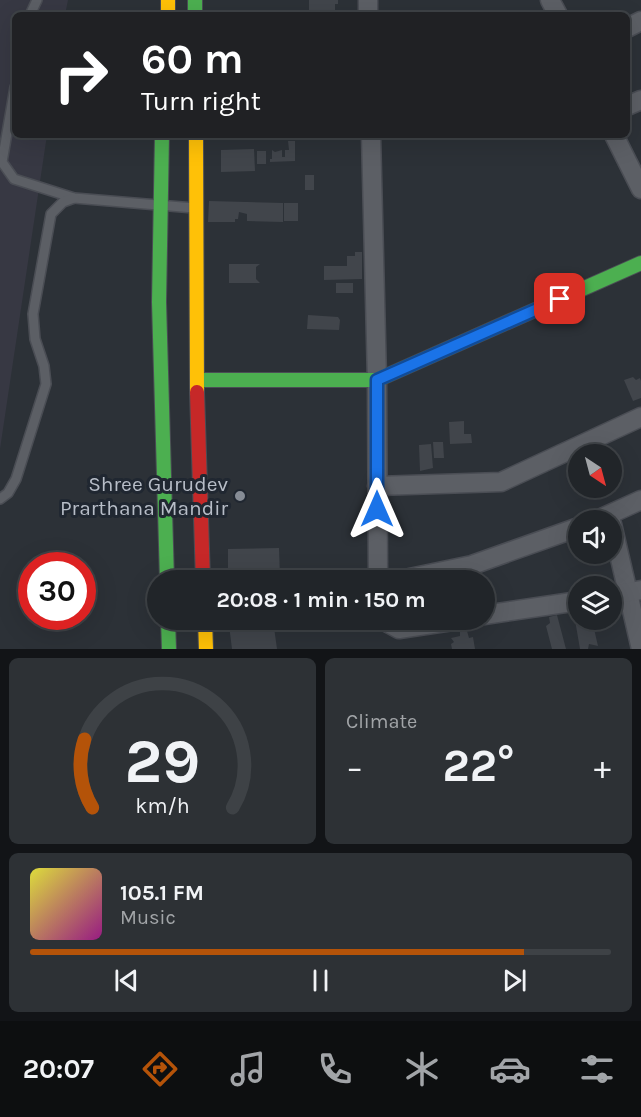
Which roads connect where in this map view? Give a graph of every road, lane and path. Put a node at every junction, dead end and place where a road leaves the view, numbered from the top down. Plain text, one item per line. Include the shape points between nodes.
1 (12, 104) edge
2 (162, 138) edge
3 (196, 138) edge
4 (371, 138) edge
5 (616, 138) edge
6 (639, 181) edge
7 (74, 198) junction
8 (158, 206) junction
9 (196, 208) junction
10 (641, 263) edge
11 (197, 380) junction
12 (377, 380) junction
13 (641, 417) edge
14 (377, 486) junction
15 (0, 499) edge
16 (641, 500) edge
17 (622, 511) edge
18 (568, 531) edge
19 (619, 564) edge
20 (167, 570) edge
21 (203, 570) edge
22 (378, 570) edge
23 (448, 570) edge
24 (627, 593) edge
25 (568, 603) edge
26 (495, 613) edge
27 (168, 630) edge
28 (205, 630) edge
29 (169, 649) edge
30 (206, 649) edge
31 (641, 649) edge

1 - 7 lane via 2,162 14,179
2 - 8 main road
3 - 9 main road
4 - 12 street
5 - 6 street
7 - 8 lane
7 - 15 lane via 51,214 33,314 46,384 16,479
8 - 9 lane
8 - 20 main road
9 - 11 main road
10 - 12 main road
11 - 12 main road
11 - 21 main road
12 - 14 street
13 - 14 street via 501,482
14 - 22 street
16 - 17 street
18 - 23 street
19 - 24 street
24 - 31 street
25 - 26 street
27 - 29 main road
28 - 30 main road

